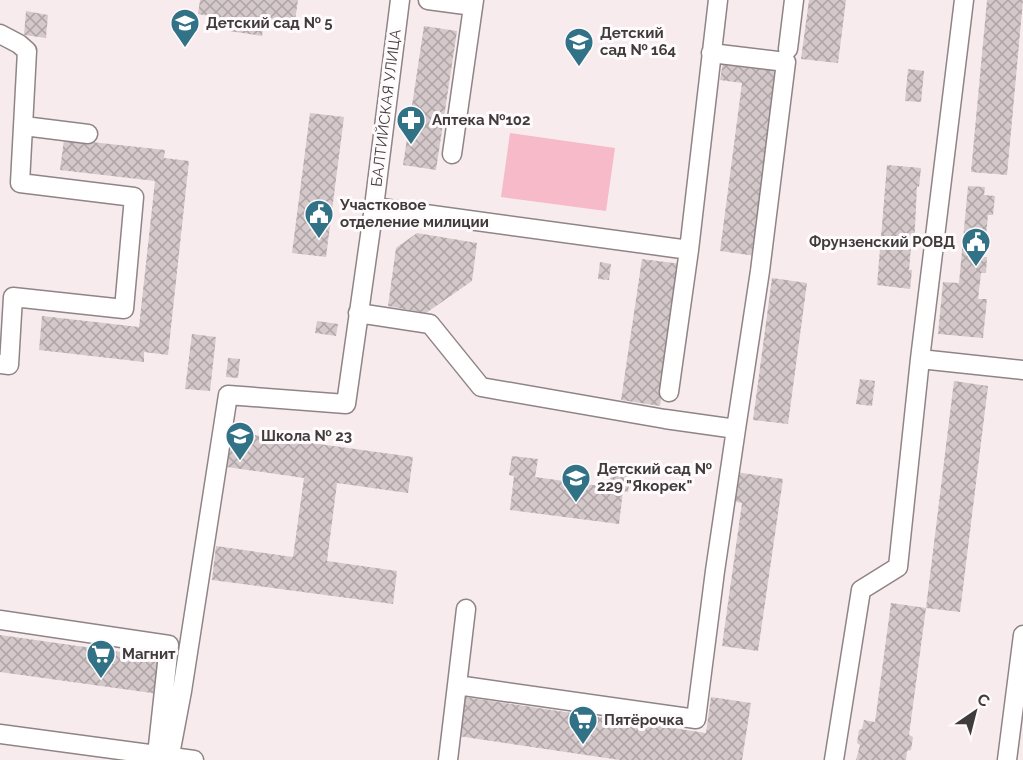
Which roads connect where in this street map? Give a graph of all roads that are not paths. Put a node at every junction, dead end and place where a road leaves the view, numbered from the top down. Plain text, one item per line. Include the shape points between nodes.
1 (400, 0) edge
2 (428, 0) edge
3 (718, 0) edge
4 (794, 0) edge
5 (964, 0) edge
6 (474, 3) edge
7 (0, 34) edge
8 (788, 49) dead end
9 (711, 53) junction
10 (24, 126) junction
11 (88, 134) dead end
12 (452, 154) dead end
13 (374, 207) junction
14 (689, 250) junction
15 (358, 318) junction
16 (920, 359) junction
17 (0, 364) edge
18 (1023, 370) edge
19 (669, 392) dead end
20 (736, 429) junction
21 (466, 609) dead end
22 (0, 620) edge
23 (1023, 635) edge
24 (457, 685) junction
25 (1019, 697) edge
26 (0, 734) edge
27 (165, 757) edge
28 (194, 760) edge
29 (448, 760) edge
30 (834, 760) edge
31 (1007, 760) edge

1 - 13 street, БАЛТИЙСКАЯ УЛИЦА
2 - 6 street
3 - 9 street
4 - 8 street
5 - 16 street
6 - 12 street
7 - 10 street via 27,51
9 - 14 street
9 - 20 street via 786,62
10 - 11 street
10 - 17 street via 20,183 134,197 124,309 13,297 9,365
13 - 14 street
13 - 15 street, БАЛТИЙСКАЯ УЛИЦА
14 - 19 street
15 - 20 street via 430,324 481,387
15 - 27 street, БАЛТИЙСКАЯ УЛИЦА via 346,404 228,395 184,679
16 - 18 street
16 - 30 street via 898,567 861,590
20 - 24 street via 696,719
21 - 24 street
22 - 27 street via 169,645
23 - 25 street
24 - 29 street
25 - 31 street
26 - 27 street
27 - 28 street

